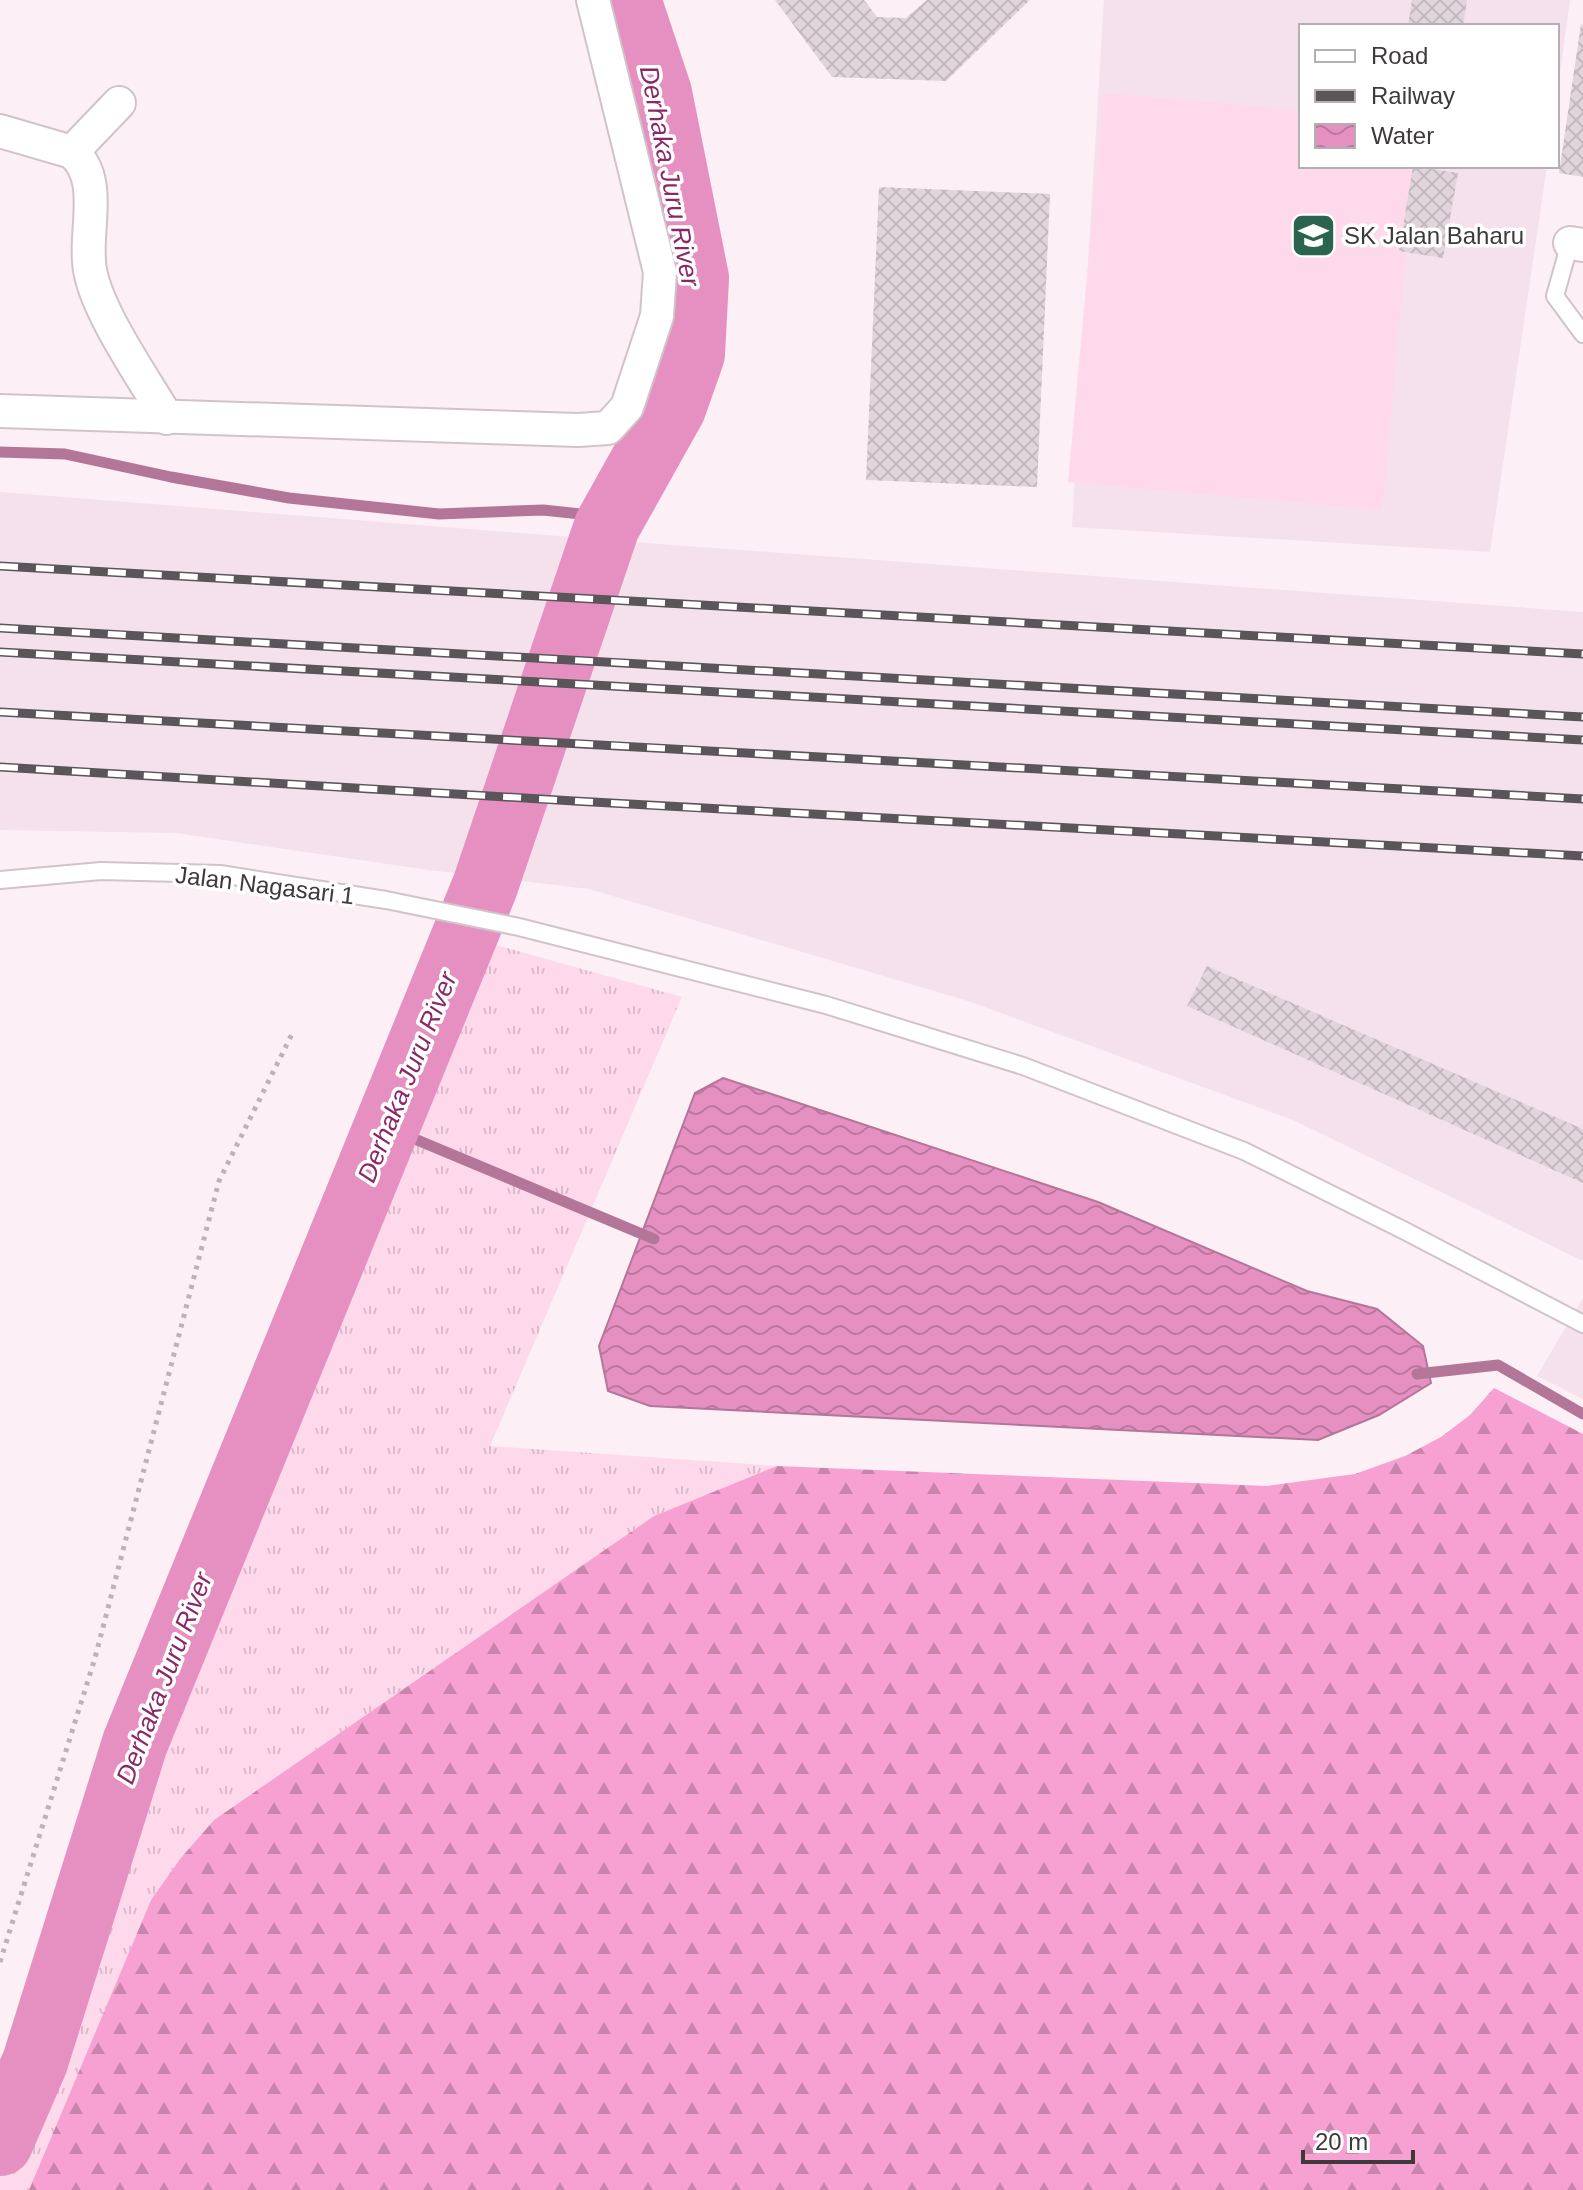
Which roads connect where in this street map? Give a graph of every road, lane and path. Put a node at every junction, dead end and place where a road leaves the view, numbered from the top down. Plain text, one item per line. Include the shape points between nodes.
1 (593, 0) edge
2 (119, 103) dead end
3 (0, 131) edge
4 (72, 152) junction
5 (1577, 244) edge
6 (1583, 334) edge
7 (0, 411) edge
8 (167, 418) junction
9 (0, 880) edge
10 (292, 1034) dead end
11 (1583, 1324) edge
12 (0, 1962) edge

1 - 8 street via 660,272 657,316 627,407 608,428
2 - 4 street
3 - 4 street
4 - 8 street via 82,160 90,185 90,270 104,310
5 - 6 lane via 1555,296
7 - 8 street
9 - 11 lane, Jalan Nagasari 1 via 101,871 220,874 519,927 826,1005 1023,1066 1244,1151
10 - 12 path via 219,1181 95,1658

